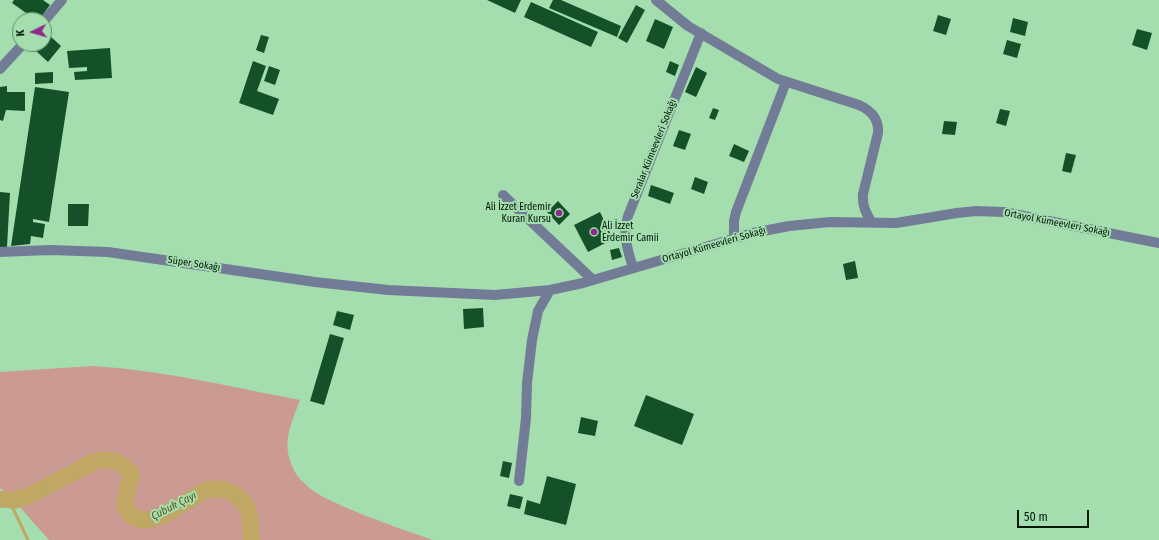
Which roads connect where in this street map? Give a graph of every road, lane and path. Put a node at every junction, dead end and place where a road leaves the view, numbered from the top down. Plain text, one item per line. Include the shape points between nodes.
1 (62, 0) edge
2 (659, 1) edge
3 (52, 12) edge
4 (701, 34) junction
5 (16, 52) edge
6 (0, 69) edge
7 (786, 82) junction
8 (503, 195) dead end
9 (872, 223) junction
10 (734, 238) junction
11 (1159, 243) edge
12 (0, 252) edge
13 (633, 268) junction
14 (593, 280) junction
15 (388, 290) joint
16 (550, 290) junction
17 (518, 481) dead end

1 - 3 street
2 - 4 street
4 - 7 street
4 - 13 street, Seralar Kümeevleri Sokağı via 628,216 625,230
5 - 6 street
7 - 9 street via 867,108 874,116 878,133 862,201
7 - 10 street via 736,212
8 - 14 street
9 - 10 street, Ortayol Kümeevleri Sokağı via 843,222 789,226
9 - 11 street, Ortayol Kümeevleri Sokağı via 896,223 976,211 1004,212
10 - 13 street, Ortayol Kümeevleri Sokağı
12 - 15 street, Süper Sokağı via 108,252
13 - 14 street, Ortayol Kümeevleri Sokağı
14 - 16 street, Ortayol Kümeevleri Sokağı
15 - 16 street, Ortayol Kümeevleri Sokağı via 496,295
16 - 17 street via 538,311 532,340

